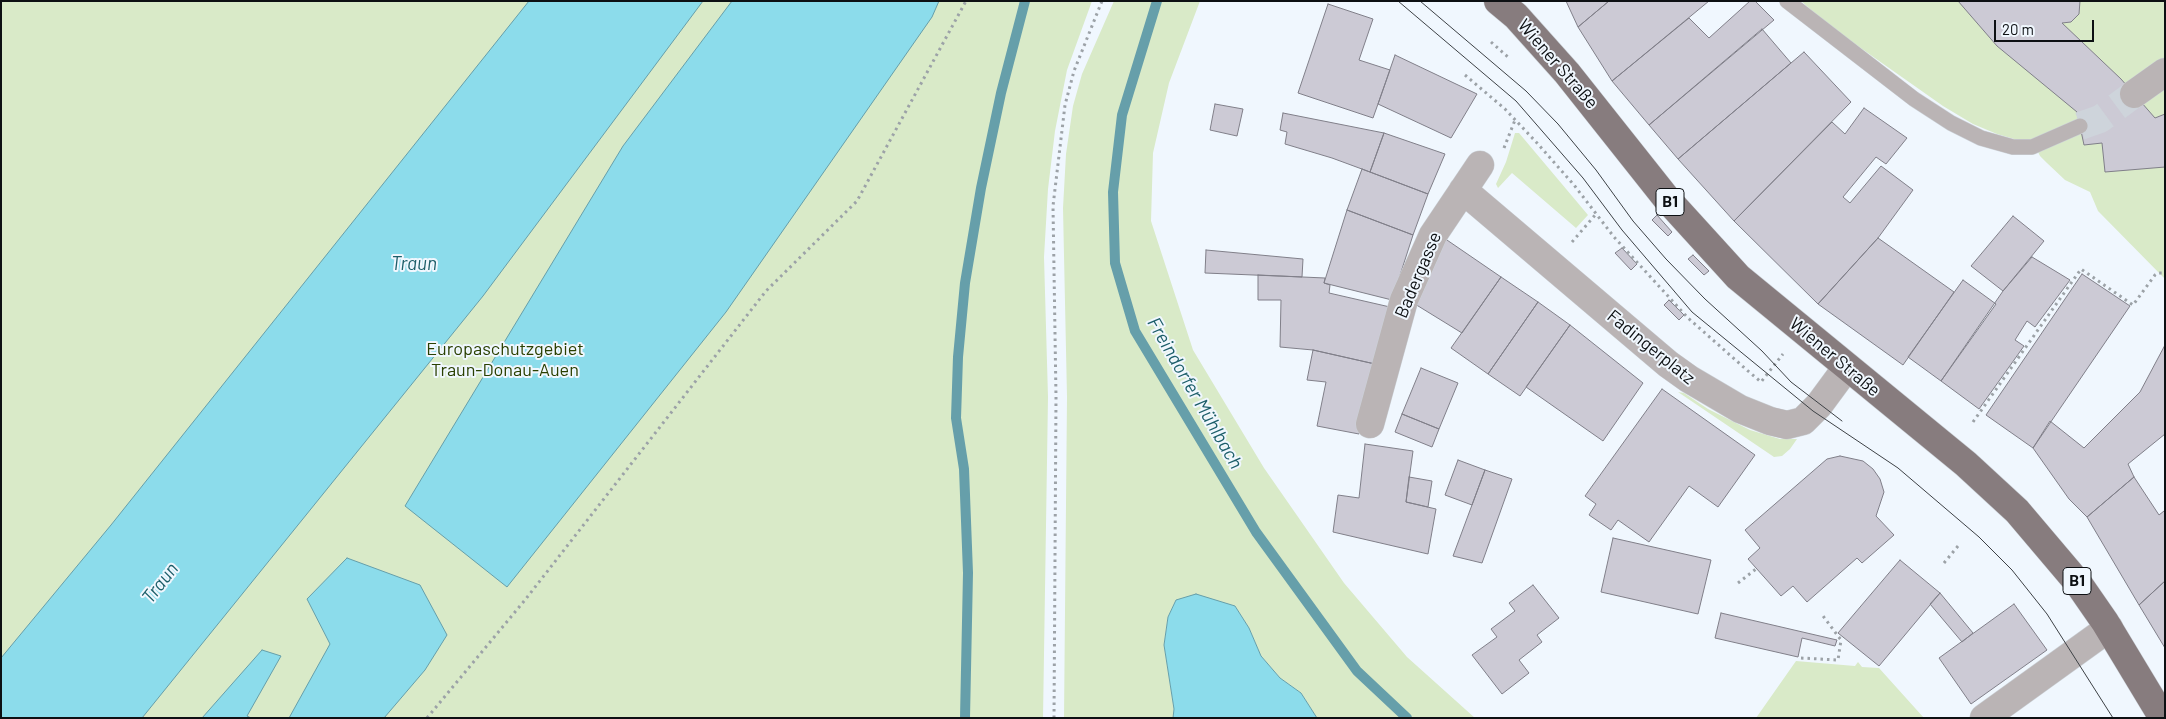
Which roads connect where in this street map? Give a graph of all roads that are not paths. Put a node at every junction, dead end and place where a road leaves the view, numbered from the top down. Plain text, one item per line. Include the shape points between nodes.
1 (1498, 1) edge
2 (1787, 1) edge
3 (2165, 72) edge
4 (2134, 94) tunnel mouth
5 (2080, 126) tunnel mouth
6 (1480, 164) dead end
7 (1463, 190) junction
8 (1847, 367) junction
9 (1370, 424) dead end
10 (2110, 628) junction
11 (1984, 718) edge
12 (2163, 718) edge

1 - 8 main road, Wiener Straße / B1 via 1516,16 1567,73 1667,199 1738,277
2 - 5 lane via 1914,99 1981,138 2004,146 2027,147
3 - 4 street
6 - 7 street, Badergasse
7 - 8 street, Fadingerplatz via 1668,364 1740,409 1787,425 1803,421
7 - 9 street, Badergasse via 1433,235 1404,300
8 - 10 main road, Wiener Straße / B1 via 2017,511 2078,583
10 - 11 street
10 - 12 main road, Wiener Straße / B1

